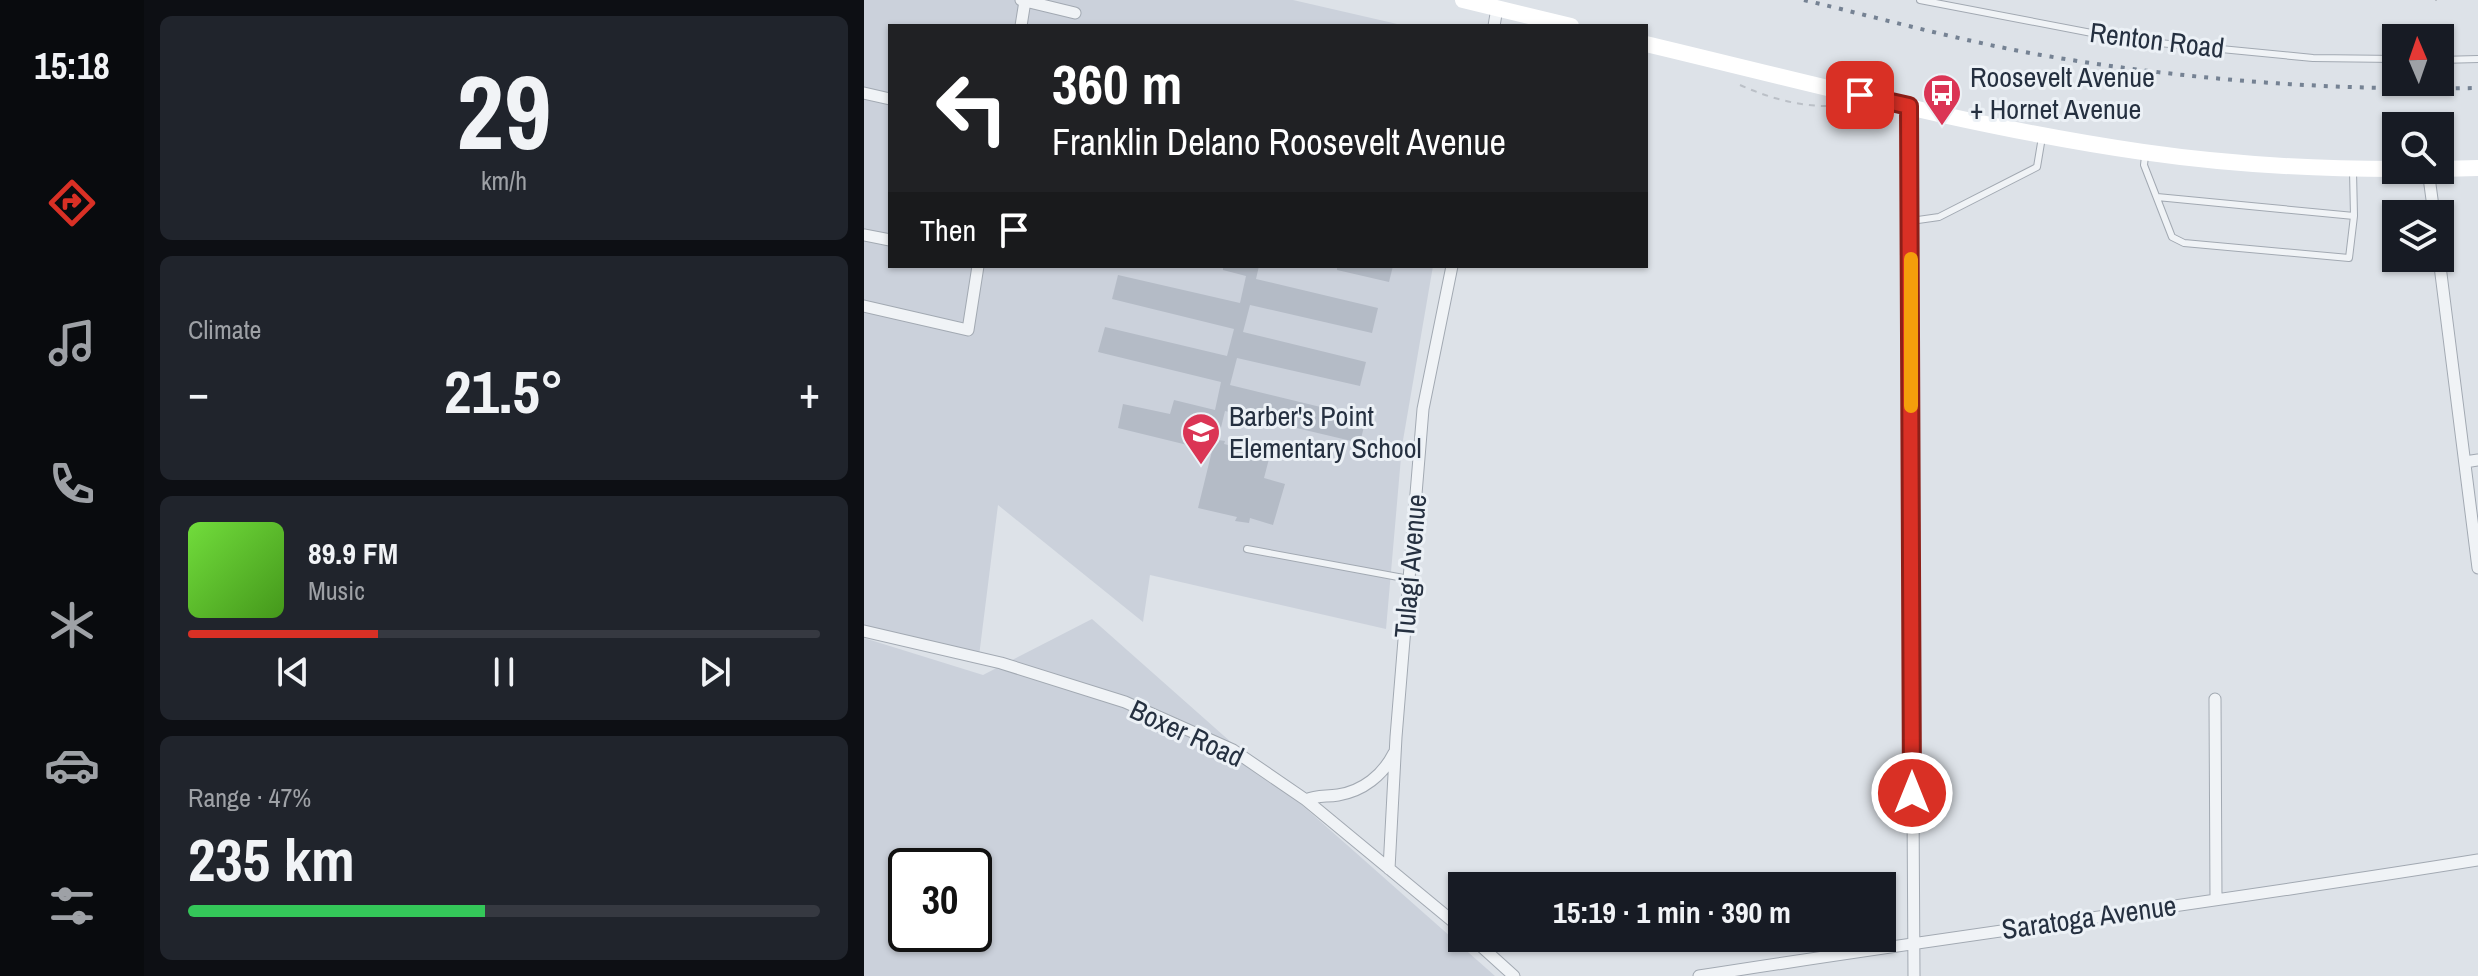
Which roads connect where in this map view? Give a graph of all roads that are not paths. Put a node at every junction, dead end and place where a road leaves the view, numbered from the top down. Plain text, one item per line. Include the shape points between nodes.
1 (1023, 0) edge
2 (1463, 0) edge
3 (1920, 0) edge
4 (1497, 8) junction
5 (1075, 13) dead end
6 (1021, 24) edge
7 (1494, 24) edge
8 (1563, 24) edge
9 (1648, 44) edge
10 (2382, 59) edge
11 (2478, 59) edge
12 (2454, 60) edge
13 (864, 93) edge
14 (888, 99) edge
15 (1909, 106) junction
16 (2043, 136) junction
17 (2145, 152) junction
18 (2478, 168) edge
19 (2353, 169) junction
20 (2382, 169) edge
21 (2454, 169) edge
22 (2157, 197) junction
23 (2354, 216) junction
24 (1911, 221) junction
25 (864, 235) edge
26 (888, 240) edge
27 (978, 268) edge
28 (1452, 268) edge
29 (2441, 272) edge
30 (864, 306) edge
31 (2478, 460) edge
32 (2465, 462) junction
33 (1247, 549) dead end
34 (2478, 568) edge
35 (1409, 579) junction
36 (864, 631) edge
37 (2215, 699) dead end
38 (1396, 749) junction
39 (1306, 800) junction
40 (2478, 860) edge
41 (1389, 869) junction
42 (2216, 899) junction
43 (1448, 917) edge
44 (1913, 942) junction
45 (1487, 952) edge
46 (1514, 976) edge
47 (1699, 976) edge
48 (1914, 976) edge

1 - 5 street
1 - 6 street
2 - 4 main road
3 - 10 lane, Renton Road via 2128,40 2313,58
4 - 7 street
4 - 8 main road
9 - 15 main road
11 - 12 lane
13 - 14 street
15 - 16 main road
15 - 24 street
16 - 17 main road
16 - 24 lane via 2037,167 1939,217
17 - 19 main road
17 - 22 lane via 2144,165
18 - 21 main road
19 - 20 main road
19 - 23 lane
22 - 23 lane
22 - 23 lane via 2172,237 2184,243 2349,258
24 - 44 street
25 - 26 street
27 - 30 street via 968,330
28 - 35 street, Tulagi Avenue via 1423,409
29 - 32 street
31 - 32 street
32 - 34 street
33 - 35 lane
35 - 38 street, Tulagi Avenue
36 - 39 street, Boxer Road via 1001,663 1125,702 1233,750
37 - 42 street
38 - 39 street via 1378,776 1359,788
38 - 41 street, Tulagi Avenue
39 - 41 street, Boxer Road
40 - 42 street, Saratoga Avenue
41 - 43 street, Boxer Road
42 - 44 street, Saratoga Avenue
44 - 47 street, Saratoga Avenue
44 - 48 street
45 - 46 street

